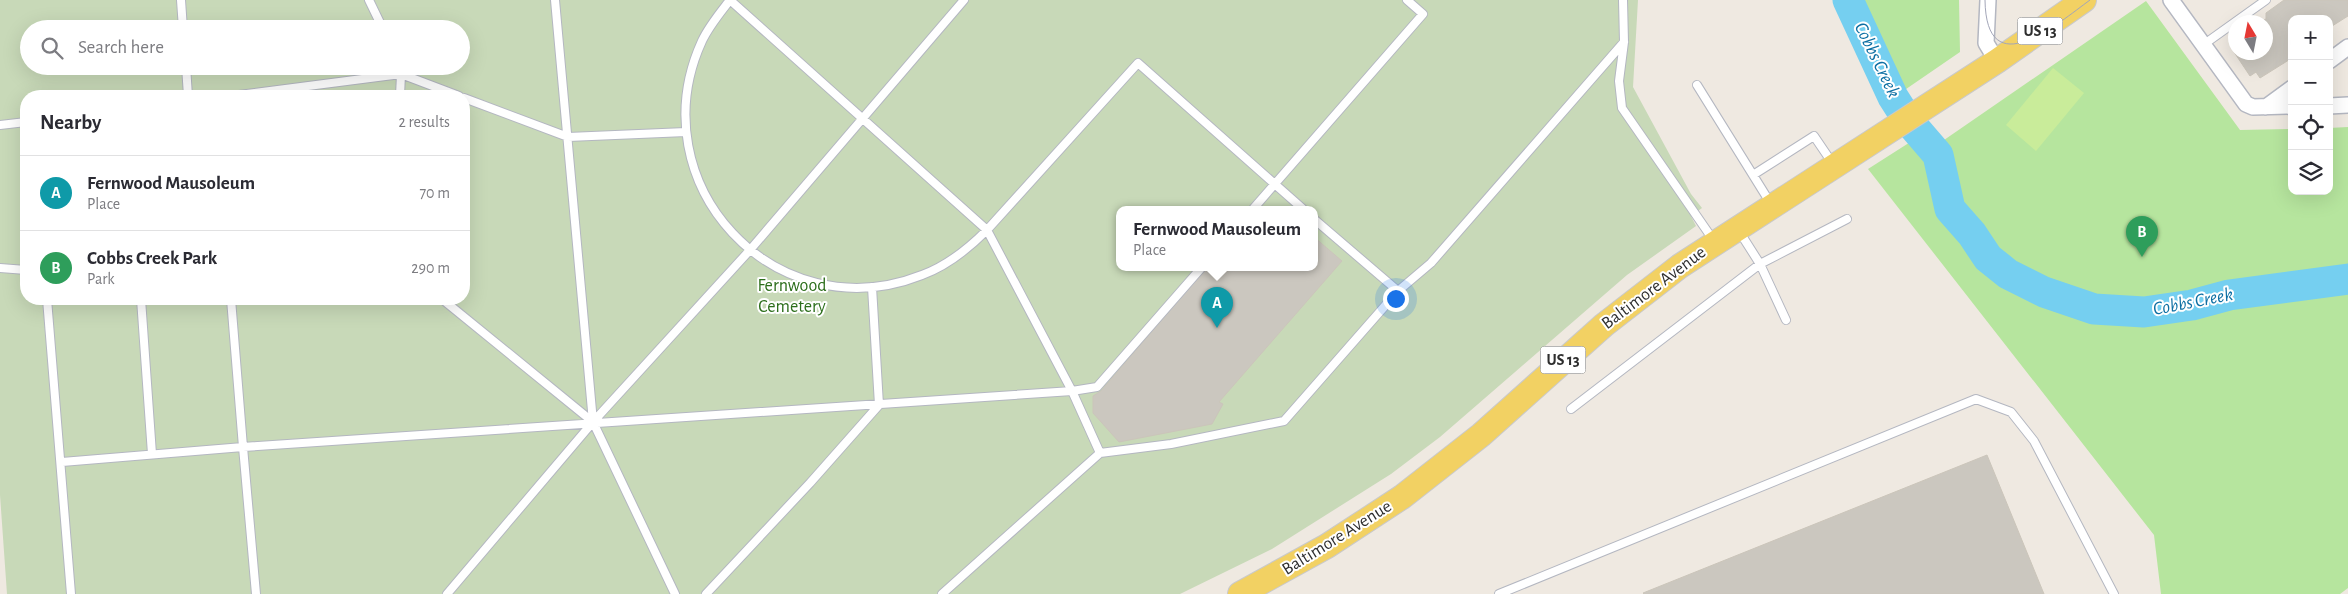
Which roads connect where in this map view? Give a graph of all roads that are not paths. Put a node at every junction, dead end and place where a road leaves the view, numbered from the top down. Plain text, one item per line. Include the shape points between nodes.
1 (181, 0) edge
2 (369, 0) edge
3 (555, 0) edge
4 (730, 0) edge
5 (964, 0) edge
6 (1407, 0) edge
7 (1623, 0) edge
8 (1988, 0) edge
9 (2084, 0) edge
10 (2171, 0) edge
11 (2266, 0) edge
12 (182, 20) edge
13 (379, 20) edge
14 (1624, 42) junction
15 (2204, 45) junction
16 (2348, 48) edge
17 (2330, 60) edge
18 (1996, 61) junction
19 (187, 75) edge
20 (367, 75) edge
21 (399, 75) edge
22 (411, 75) edge
23 (1697, 85) dead end
24 (188, 90) edge
25 (270, 90) edge
26 (400, 90) edge
27 (445, 90) edge
28 (2288, 91) edge
29 (470, 100) edge
30 (2348, 105) edge
31 (2288, 106) edge
32 (2333, 106) edge
33 (2266, 107) junction
34 (863, 119) junction
35 (20, 123) edge
36 (0, 125) edge
37 (686, 132) junction
38 (568, 137) junction
39 (1834, 166) junction
40 (1754, 175) junction
41 (1274, 185) junction
42 (1256, 206) edge
43 (1299, 206) edge
44 (1772, 206) junction
45 (1847, 219) dead end
46 (1318, 222) edge
47 (1738, 229) junction
48 (987, 230) junction
49 (1715, 242) junction
50 (750, 250) junction
51 (1760, 264) junction
52 (0, 268) edge
53 (20, 270) edge
54 (1198, 271) edge
55 (872, 288) junction
56 (1398, 291) junction
57 (48, 305) edge
58 (142, 305) edge
59 (231, 305) edge
60 (449, 305) edge
61 (1786, 320) dead end
62 (1072, 390) junction
63 (879, 405) junction
64 (1571, 409) dead end
65 (593, 422) junction
66 (243, 447) junction
67 (1100, 453) junction
68 (152, 454) junction
69 (62, 462) junction
70 (71, 594) edge
71 (256, 594) edge
72 (447, 594) edge
73 (675, 594) edge
74 (706, 594) edge
75 (942, 594) edge
76 (1240, 594) edge
77 (1499, 594) edge
78 (2114, 594) edge

1 - 12 lane
2 - 13 lane
3 - 38 lane
4 - 34 lane
4 - 37 lane via 703,39 694,62 688,84
5 - 34 lane
6 - 41 lane via 1422,14
7 - 14 lane
8 - 18 street via 1986,43
9 - 18 main road, Baltimore Avenue / US 13
10 - 15 street
11 - 15 lane
14 - 49 lane via 1619,81 1622,108
14 - 56 lane via 1431,264
15 - 33 street via 2246,104
16 - 17 street
18 - 39 main road, Baltimore Avenue / US 13
19 - 24 lane
20 - 25 lane
21 - 26 lane
22 - 27 lane
23 - 40 lane
28 - 33 street
29 - 38 lane
30 - 32 street
31 - 33 street
34 - 48 lane
34 - 50 lane
35 - 36 lane
37 - 38 lane
37 - 50 lane via 700,185 713,209
38 - 65 lane
39 - 40 lane via 1814,136
39 - 44 main road, Baltimore Avenue / US 13
40 - 44 lane
41 - 42 lane
41 - 43 lane
41 - 48 lane via 1138,63
44 - 47 main road, Baltimore Avenue / US 13
45 - 51 lane
46 - 56 lane
47 - 49 main road, Baltimore Avenue / US 13
47 - 51 lane
48 - 55 lane via 968,248 923,275
48 - 62 lane
49 - 76 main road, Baltimore Avenue / US 13 via 1604,325 1481,435 1402,497 1327,546
50 - 55 lane via 779,269 820,284
50 - 65 lane
51 - 61 lane
51 - 64 lane
52 - 53 lane
54 - 62 lane via 1097,387
55 - 63 lane
56 - 67 lane via 1284,421 1171,444
57 - 69 lane
58 - 68 lane
59 - 66 lane
60 - 65 lane
62 - 63 lane
62 - 67 lane
63 - 65 lane
63 - 74 lane
65 - 66 lane
65 - 72 lane
65 - 73 lane
66 - 68 lane
66 - 71 lane
67 - 75 lane
68 - 69 lane
69 - 70 lane
77 - 78 lane via 1976,399 2011,412 2034,441

